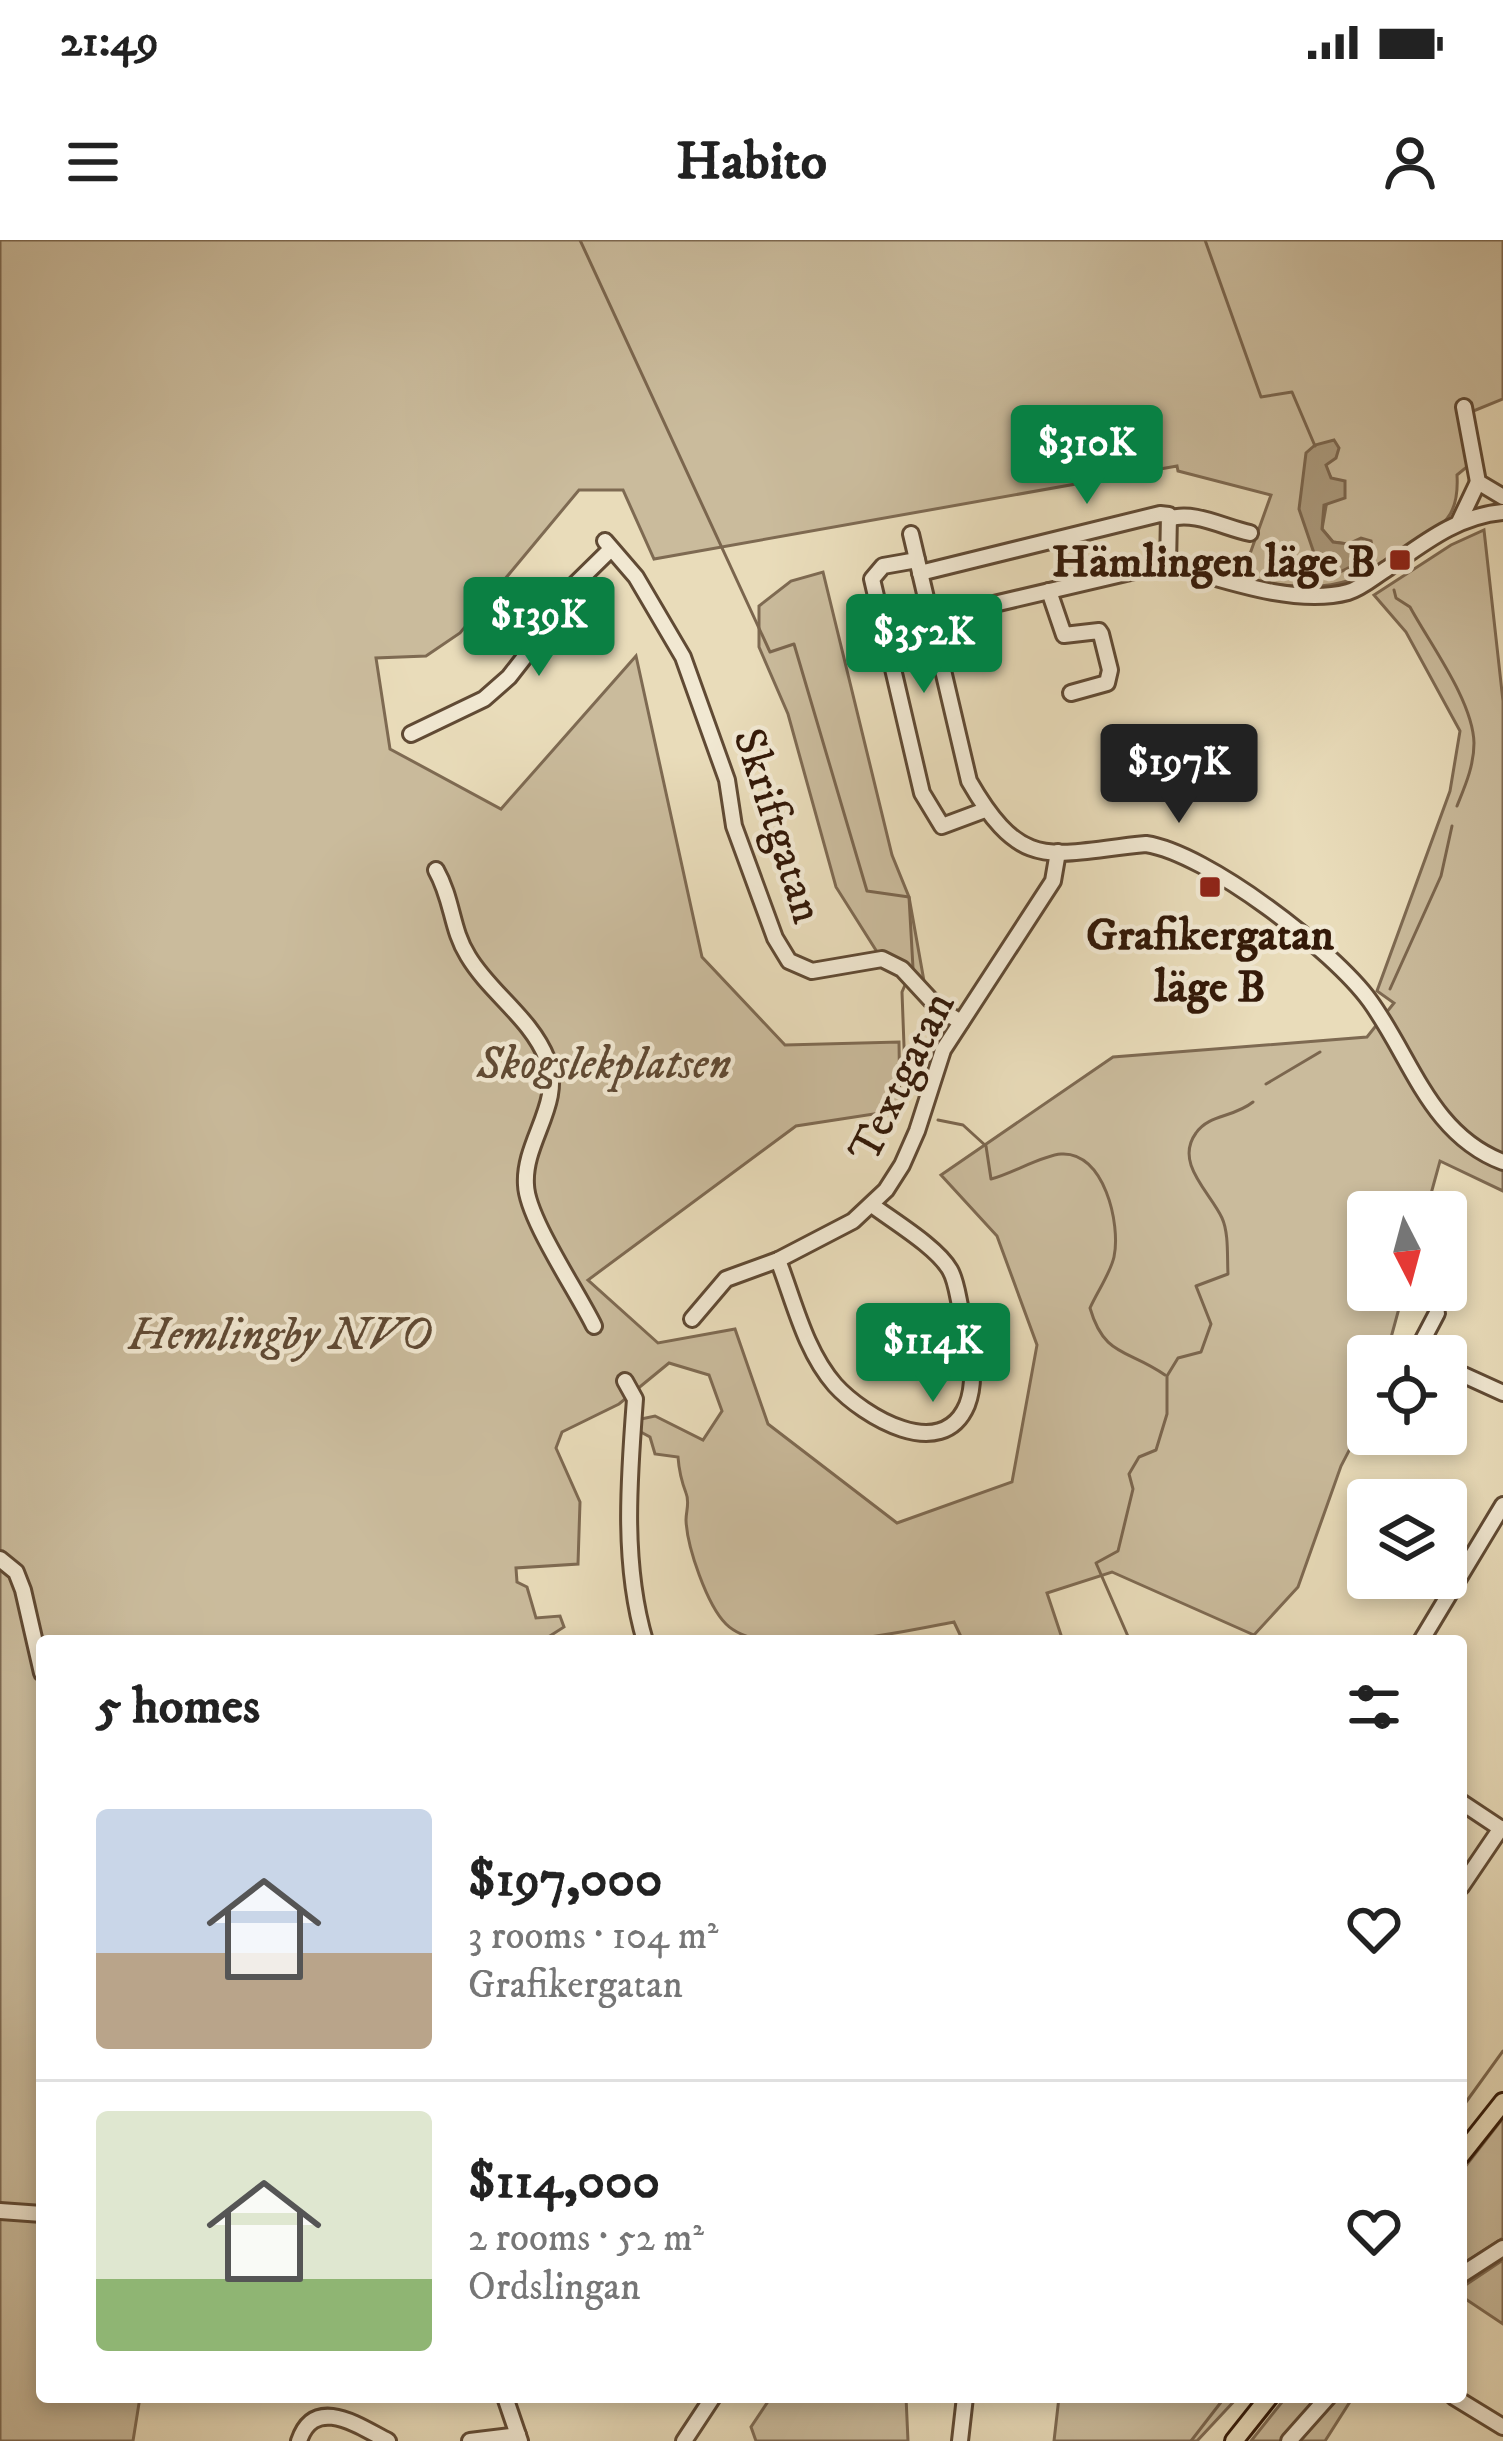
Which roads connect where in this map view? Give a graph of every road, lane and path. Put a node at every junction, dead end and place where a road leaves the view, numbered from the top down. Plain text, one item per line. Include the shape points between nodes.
1 (1464, 407) dead end
2 (1478, 482) junction
3 (1503, 497) edge
4 (1503, 512) edge
5 (1169, 519) junction
6 (1459, 522) junction
7 (1250, 533) dead end
8 (911, 534) dead end
9 (1168, 566) junction
10 (918, 567) junction
11 (1049, 591) junction
12 (930, 619) junction
13 (1071, 693) dead end
14 (411, 734) dead end
15 (986, 810) junction
16 (1058, 852) junction
17 (436, 870) dead end
18 (961, 1022) junction
19 (1503, 1162) edge
20 (872, 1204) junction
21 (778, 1260) junction
22 (1437, 1313) dead end
23 (692, 1319) dead end
24 (594, 1326) dead end
25 (1428, 1335) edge
26 (1467, 1377) edge
27 (625, 1381) dead end
28 (1503, 1393) edge
29 (1503, 1505) edge
30 (0, 1559) edge
31 (643, 1635) edge
32 (1425, 1635) edge
33 (36, 1647) edge
34 (1467, 1806) edge
35 (1502, 1829) edge
36 (1467, 1879) edge
37 (1503, 2102) edge
38 (1467, 2147) edge
39 (0, 2211) edge
40 (36, 2214) edge
41 (1503, 2248) edge
42 (1467, 2272) edge
43 (508, 2403) edge
44 (709, 2403) edge
45 (964, 2403) edge
46 (1263, 2403) edge
47 (1323, 2403) edge
48 (1464, 2403) edge
49 (1503, 2427) edge
50 (519, 2438) edge
51 (299, 2441) edge
52 (388, 2441) edge
53 (470, 2441) edge
54 (684, 2441) edge
55 (959, 2441) edge
56 (1234, 2441) edge
57 (1289, 2441) edge

1 - 2 street
2 - 3 street
2 - 6 street
4 - 6 street
5 - 7 street
5 - 9 street
5 - 10 street via 1160,514
6 - 9 street via 1344,593 1287,593
8 - 10 street
9 - 11 street
10 - 12 street
10 - 15 street via 883,566 872,579 922,793 942,826
11 - 12 street
11 - 13 street via 1064,635 1101,634 1110,670 1107,682
12 - 15 street via 969,781
14 - 18 street, Skriftgatan via 484,699 509,676 608,545 683,656 728,781 734,826 789,961 812,970 882,959
15 - 16 street via 1023,847
16 - 18 street, Textgatan via 1054,881
16 - 19 street via 1164,846 1267,908 1370,1000 1428,1102 1462,1139
17 - 24 street via 472,963 548,1060 548,1111 527,1163 526,1190
18 - 20 street, Textgatan via 902,1165
20 - 21 street, Textgatan
20 - 21 street via 951,1271 972,1382 966,1407 950,1425 900,1431 837,1387 817,1360
21 - 23 street, Textgatan via 726,1280
22 - 25 street
26 - 28 street
27 - 31 street via 635,1399 631,1550
29 - 32 street
30 - 33 street via 16,1572
34 - 35 street
35 - 36 street
37 - 38 main road
39 - 40 street
41 - 42 street
43 - 50 street
44 - 54 street
45 - 55 street
46 - 56 main road
47 - 57 street
48 - 49 street
50 - 53 street
51 - 52 street via 328,2415

